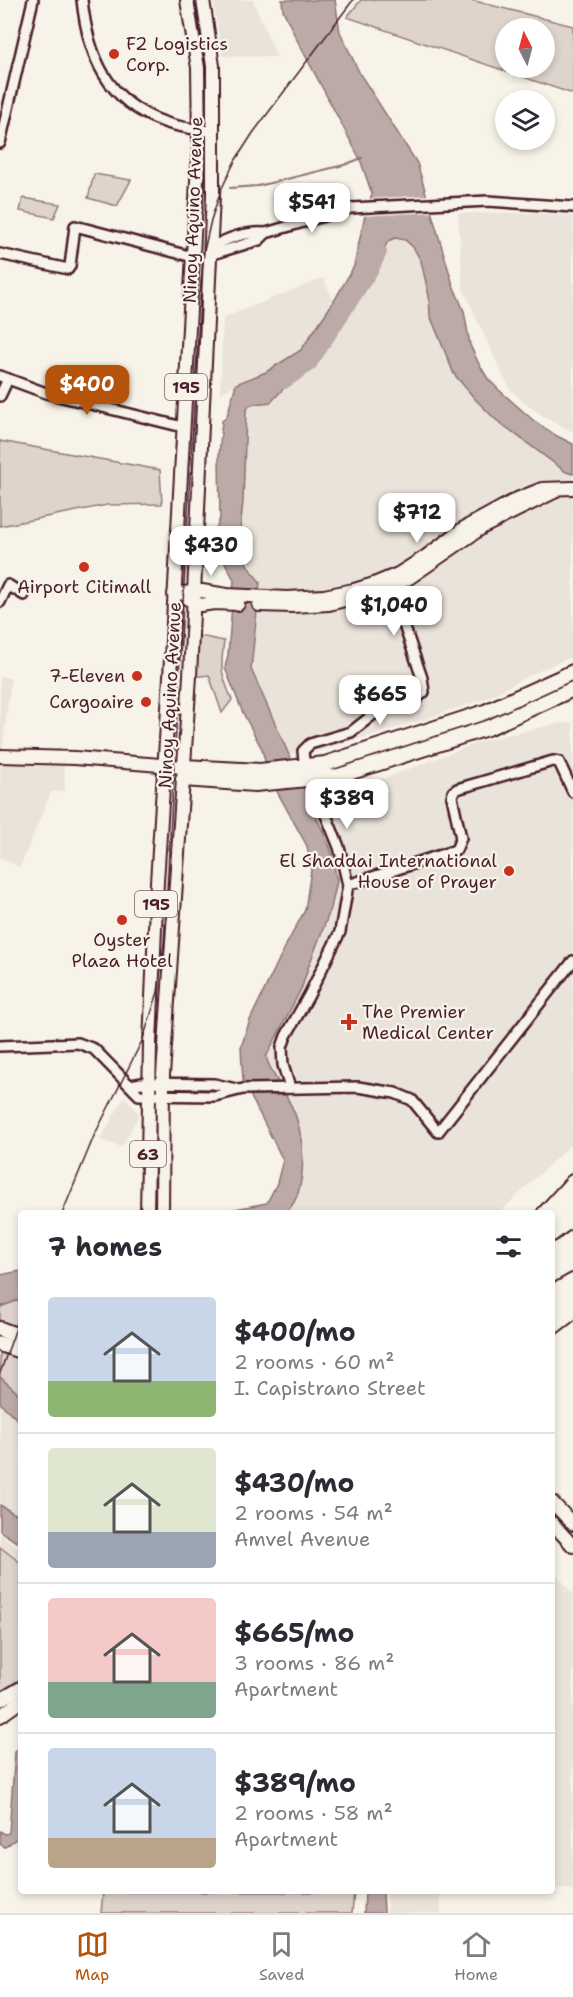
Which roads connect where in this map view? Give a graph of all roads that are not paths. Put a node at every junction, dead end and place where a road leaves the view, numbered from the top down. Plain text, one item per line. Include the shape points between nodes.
1 (33, 0) edge
2 (82, 0) edge
3 (187, 0) edge
4 (203, 0) edge
5 (199, 130) junction
6 (214, 132) junction
7 (0, 143) edge
8 (573, 207) edge
9 (211, 252) junction
10 (0, 254) edge
11 (193, 255) junction
12 (4, 377) edge
13 (0, 396) edge
14 (183, 427) junction
15 (560, 488) junction
16 (573, 488) edge
17 (573, 495) edge
18 (390, 583) junction
19 (174, 594) junction
20 (24, 595) dead end
21 (194, 596) junction
22 (0, 602) edge
23 (573, 672) edge
24 (573, 689) edge
25 (0, 756) edge
26 (164, 765) junction
27 (183, 773) junction
28 (305, 774) junction
29 (573, 792) edge
30 (348, 885) junction
31 (573, 962) edge
32 (0, 1046) edge
33 (287, 1088) junction
34 (149, 1089) junction
35 (163, 1089) junction
36 (573, 1182) edge
37 (573, 1201) edge
38 (147, 1210) edge
39 (162, 1210) edge
40 (548, 1210) edge
41 (573, 1218) edge
42 (555, 1221) edge
43 (555, 1232) edge
44 (573, 1280) edge
45 (555, 1290) edge
46 (573, 1292) edge
47 (573, 1302) edge
48 (555, 1303) edge
49 (573, 1313) edge
50 (555, 1315) edge
51 (555, 1327) edge
52 (0, 1329) edge
53 (18, 1336) edge
54 (0, 1344) edge
55 (18, 1350) edge
56 (555, 1505) edge
57 (573, 1524) edge
58 (555, 1525) edge
59 (573, 1546) edge
60 (18, 1690) edge
61 (0, 1700) edge
62 (18, 1703) edge
63 (0, 1716) edge

1 - 7 street
2 - 5 street via 94,58 114,90 147,115
3 - 5 main road, Ninoy Aquino Avenue / 195 via 198,68
4 - 6 main road, Ninoy Aquino Avenue / 195 via 213,66
5 - 6 street
5 - 11 main road, Ninoy Aquino Avenue / 195
6 - 9 main road, Ninoy Aquino Avenue / 195
8 - 9 street via 488,201 351,208
9 - 11 main road
9 - 21 main road, Ninoy Aquino Avenue / 195
10 - 11 street via 68,269 75,226
11 - 14 main road, Ninoy Aquino Avenue / 195
12 - 13 street
12 - 14 street via 46,393
14 - 19 main road, Ninoy Aquino Avenue / 195
15 - 16 main road
15 - 17 main road
15 - 18 main road via 483,527 415,574
18 - 21 main road via 362,597 329,604 292,606 223,599 201,604
18 - 28 street via 424,692 379,710 351,732 310,744 303,751
19 - 21 main road
19 - 26 main road, Ninoy Aquino Avenue / 195
20 - 22 street via 8,585
21 - 27 main road, Ninoy Aquino Avenue / 195
23 - 28 highway via 485,712
24 - 28 highway via 483,730 353,772
25 - 26 main road
26 - 27 main road
26 - 34 main road, Ninoy Aquino Avenue / 195
27 - 28 highway via 262,777
27 - 35 main road, Ninoy Aquino Avenue / 195
28 - 30 street via 339,847
29 - 30 street via 559,762 553,761 457,789 452,797 461,838 456,850
30 - 33 street via 340,932 282,1047
31 - 33 street via 438,1132 404,1095 358,1087
32 - 34 street via 86,1045 139,1095
33 - 35 street via 241,1089 214,1096
34 - 35 street
34 - 38 main road, Ninoy Aquino Avenue / 63
35 - 39 main road, Ninoy Aquino Avenue / 63
36 - 40 highway
37 - 42 highway
41 - 43 highway
44 - 45 main road
46 - 48 main road
47 - 50 main road
49 - 51 main road
52 - 53 highway
54 - 55 highway
56 - 57 main road
58 - 59 main road
60 - 61 main road
62 - 63 main road

